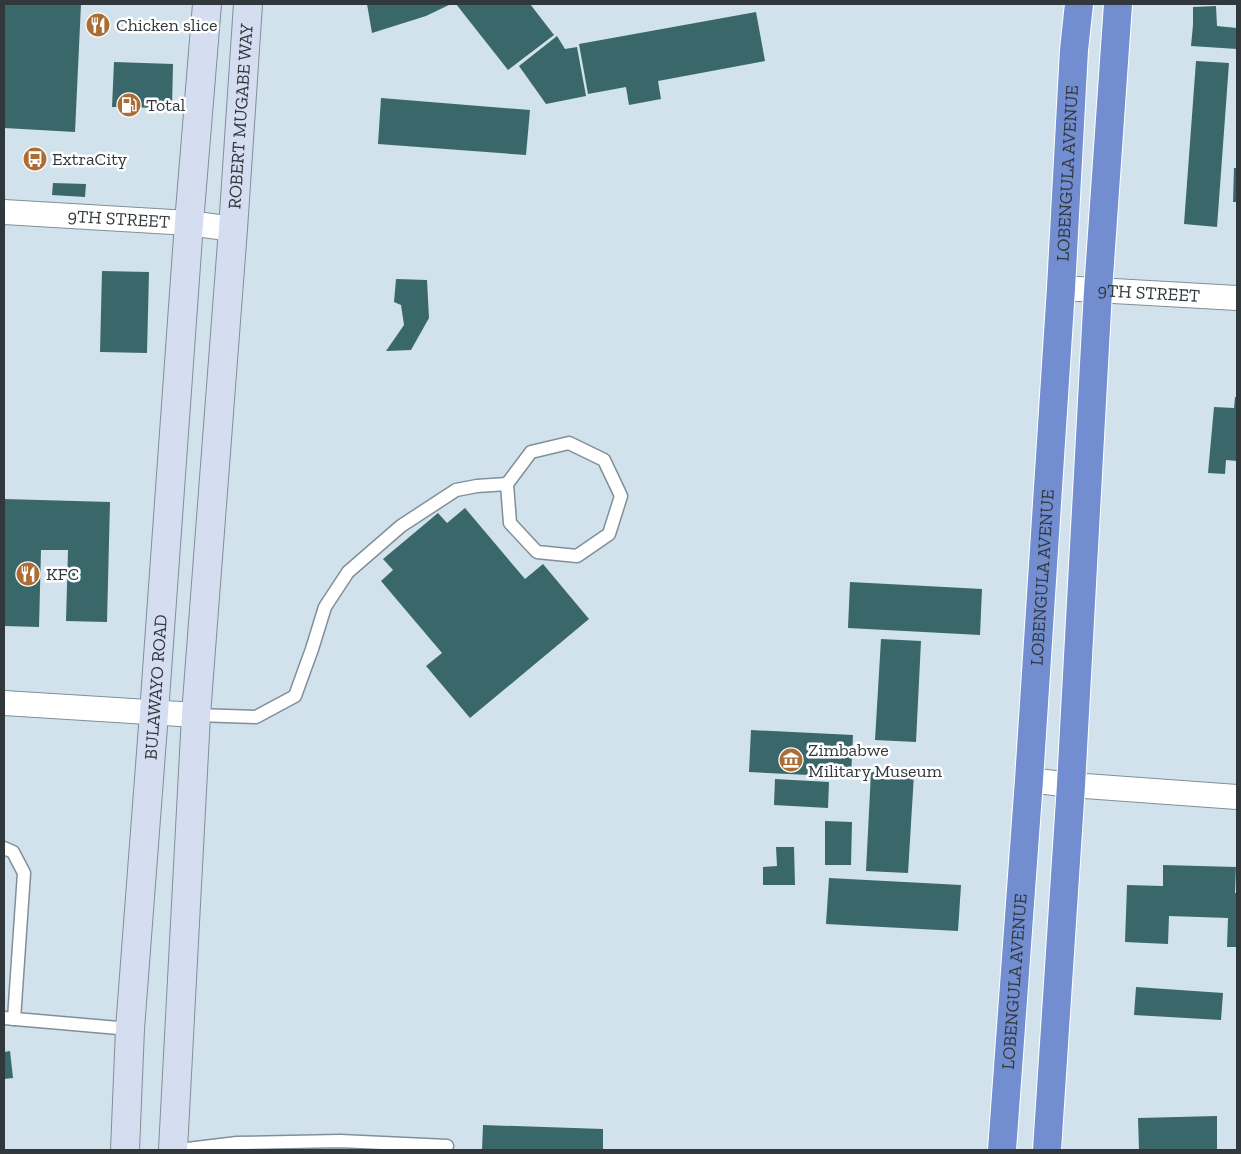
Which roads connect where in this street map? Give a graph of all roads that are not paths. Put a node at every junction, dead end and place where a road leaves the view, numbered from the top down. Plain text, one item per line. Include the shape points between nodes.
1 (208, 4) edge
2 (248, 4) edge
3 (1079, 4) edge
4 (1118, 4) edge
5 (4, 212) edge
6 (189, 223) junction
7 (233, 229) junction
8 (1061, 288) junction
9 (1098, 291) junction
10 (1237, 298) edge
11 (507, 484) junction
12 (4, 704) edge
13 (154, 713) junction
14 (196, 715) junction
15 (1029, 780) junction
16 (1071, 785) junction
17 (1237, 797) edge
18 (4, 848) edge
19 (9, 1018) edge
20 (130, 1029) junction
21 (447, 1146) dead end
22 (124, 1150) edge
23 (174, 1150) edge
24 (179, 1150) edge
25 (1002, 1150) edge
26 (1047, 1150) edge

1 - 6 street
2 - 7 street, ROBERT MUGABE WAY
3 - 8 highway, LOBENGULA AVENUE
4 - 9 highway
5 - 6 street, 9TH STREET
6 - 7 street, 9TH STREET
6 - 13 street, BULAWAYO ROAD
7 - 14 street
8 - 9 street, 9TH STREET
8 - 15 highway, LOBENGULA AVENUE
9 - 10 street, 9TH STREET
9 - 16 highway
11 - 11 lane via 531,452 569,443 604,460 621,496 610,534 576,556 537,552 510,524
11 - 14 lane via 456,490 402,526 348,572 325,607 294,696 256,717
12 - 13 street
13 - 14 street
13 - 20 street, BULAWAYO ROAD
14 - 23 street
15 - 16 street
15 - 25 highway, LOBENGULA AVENUE
16 - 17 street
16 - 26 highway
18 - 19 lane via 13,852 24,873
19 - 20 lane
20 - 22 street, BULAWAYO ROAD
21 - 24 lane via 331,1141 238,1143

